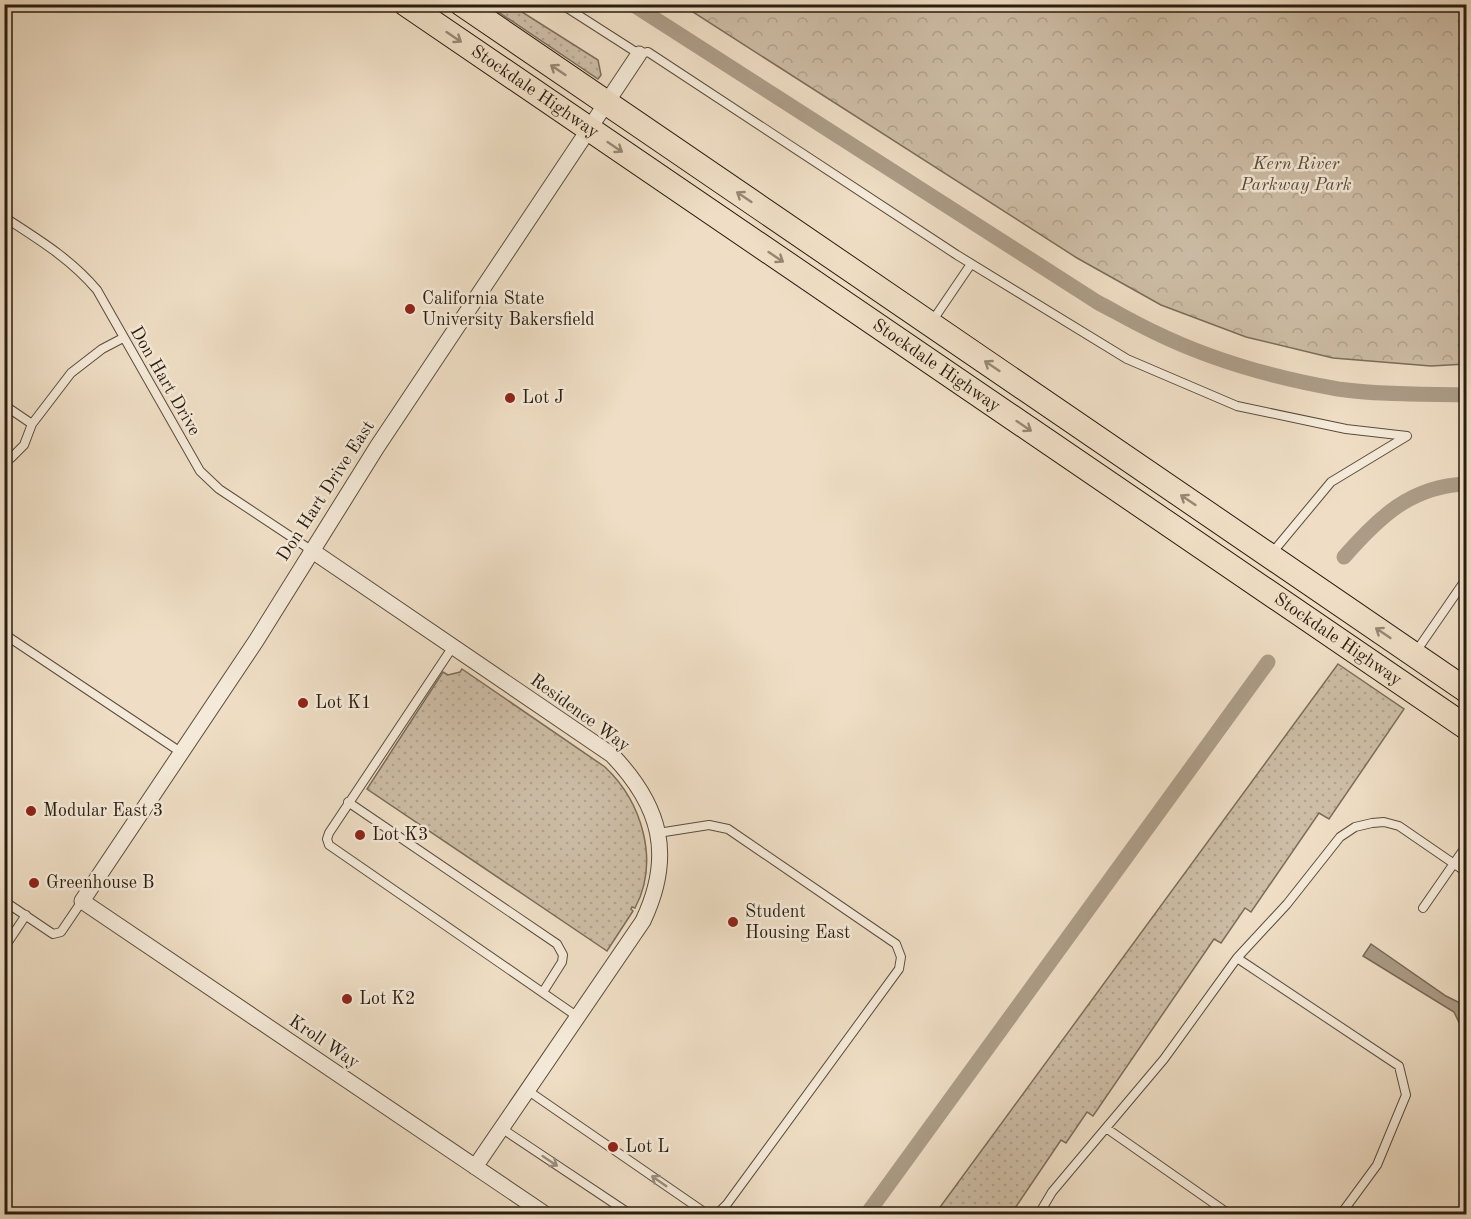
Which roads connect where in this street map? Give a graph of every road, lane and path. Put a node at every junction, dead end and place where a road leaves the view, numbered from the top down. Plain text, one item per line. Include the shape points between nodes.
1 (406, 4) edge
2 (462, 4) edge
3 (561, 4) edge
4 (639, 54) junction
5 (606, 104) junction
6 (589, 129) junction
7 (4, 217) edge
8 (971, 264) junction
9 (930, 324) junction
10 (123, 338) junction
11 (4, 405) edge
12 (32, 424) junction
13 (4, 454) edge
14 (1115, 488) junction
15 (311, 550) junction
16 (1270, 556) junction
17 (1467, 579) edge
18 (4, 634) edge
19 (452, 648) junction
20 (1414, 654) junction
21 (1467, 690) edge
22 (1467, 727) edge
23 (182, 753) junction
24 (348, 802) junction
25 (658, 833) junction
26 (1467, 846) edge
27 (1454, 863) junction
28 (1467, 872) edge
29 (4, 901) edge
30 (82, 901) junction
31 (1423, 908) dead end
32 (26, 915) junction
33 (4, 948) edge
34 (1237, 957) junction
35 (543, 992) junction
36 (579, 1017) junction
37 (527, 1090) junction
38 (501, 1128) junction
39 (1106, 1128) junction
40 (475, 1167) junction
41 (545, 1215) edge
42 (630, 1215) edge
43 (708, 1215) edge
44 (1039, 1215) edge
45 (1229, 1215) edge
46 (1341, 1215) edge

1 -> 6 main road, Stockdale Highway
5 -> 2 main road, Stockdale Highway
3 - 4 lane
4 - 5 street, Don Hart Drive East
4 - 8 lane via 648,52
5 - 6 street, Don Hart Drive East
9 -> 5 main road, Stockdale Highway
6 -> 14 main road, Stockdale Highway
6 - 15 street, Don Hart Drive East
7 - 10 lane, Don Hart Drive via 84,274
8 - 9 lane
8 - 16 lane via 1127,359 1237,406 1346,429 1407,436 1331,482
16 -> 9 main road, Stockdale Highway
10 - 12 lane via 71,373
10 - 15 lane, Don Hart Drive via 200,471 219,489
11 - 12 lane
12 - 13 lane via 24,444 11,458
14 - 16 main road via 1158,500 1250,560
14 - 22 main road, Stockdale Highway
15 - 19 street, Residence Way
15 - 23 street, Don Hart Drive East
20 -> 16 main road, Stockdale Highway
17 - 20 lane
18 - 23 lane
19 - 24 lane
19 - 25 street, Residence Way via 612,755 636,783
20 - 21 main road, Stockdale Highway
23 - 30 street, Don Hart Drive East
24 - 35 lane via 557,944 562,962
24 - 35 lane via 329,833 329,845
25 - 36 street, Residence Way via 660,856 653,899 643,921
25 - 43 lane via 709,825 728,829 896,944 900,957 898,969 727,1204
26 - 27 lane
27 - 28 lane
27 - 31 lane
27 - 34 lane via 1399,826 1384,822 1355,827 1340,837 1287,904
29 - 32 lane
30 - 32 lane via 57,934
30 - 40 street, Kroll Way
32 - 33 lane
34 - 39 lane via 1164,1059
34 - 46 lane via 1399,1066 1406,1095 1377,1165
35 - 36 lane
36 - 37 street, Residence Way
37 - 38 street, Residence Way
43 -> 37 lane
38 - 40 street, Residence Way
38 -> 42 lane
39 - 44 lane via 1052,1192
39 - 45 lane
40 - 41 street, Kroll Way

